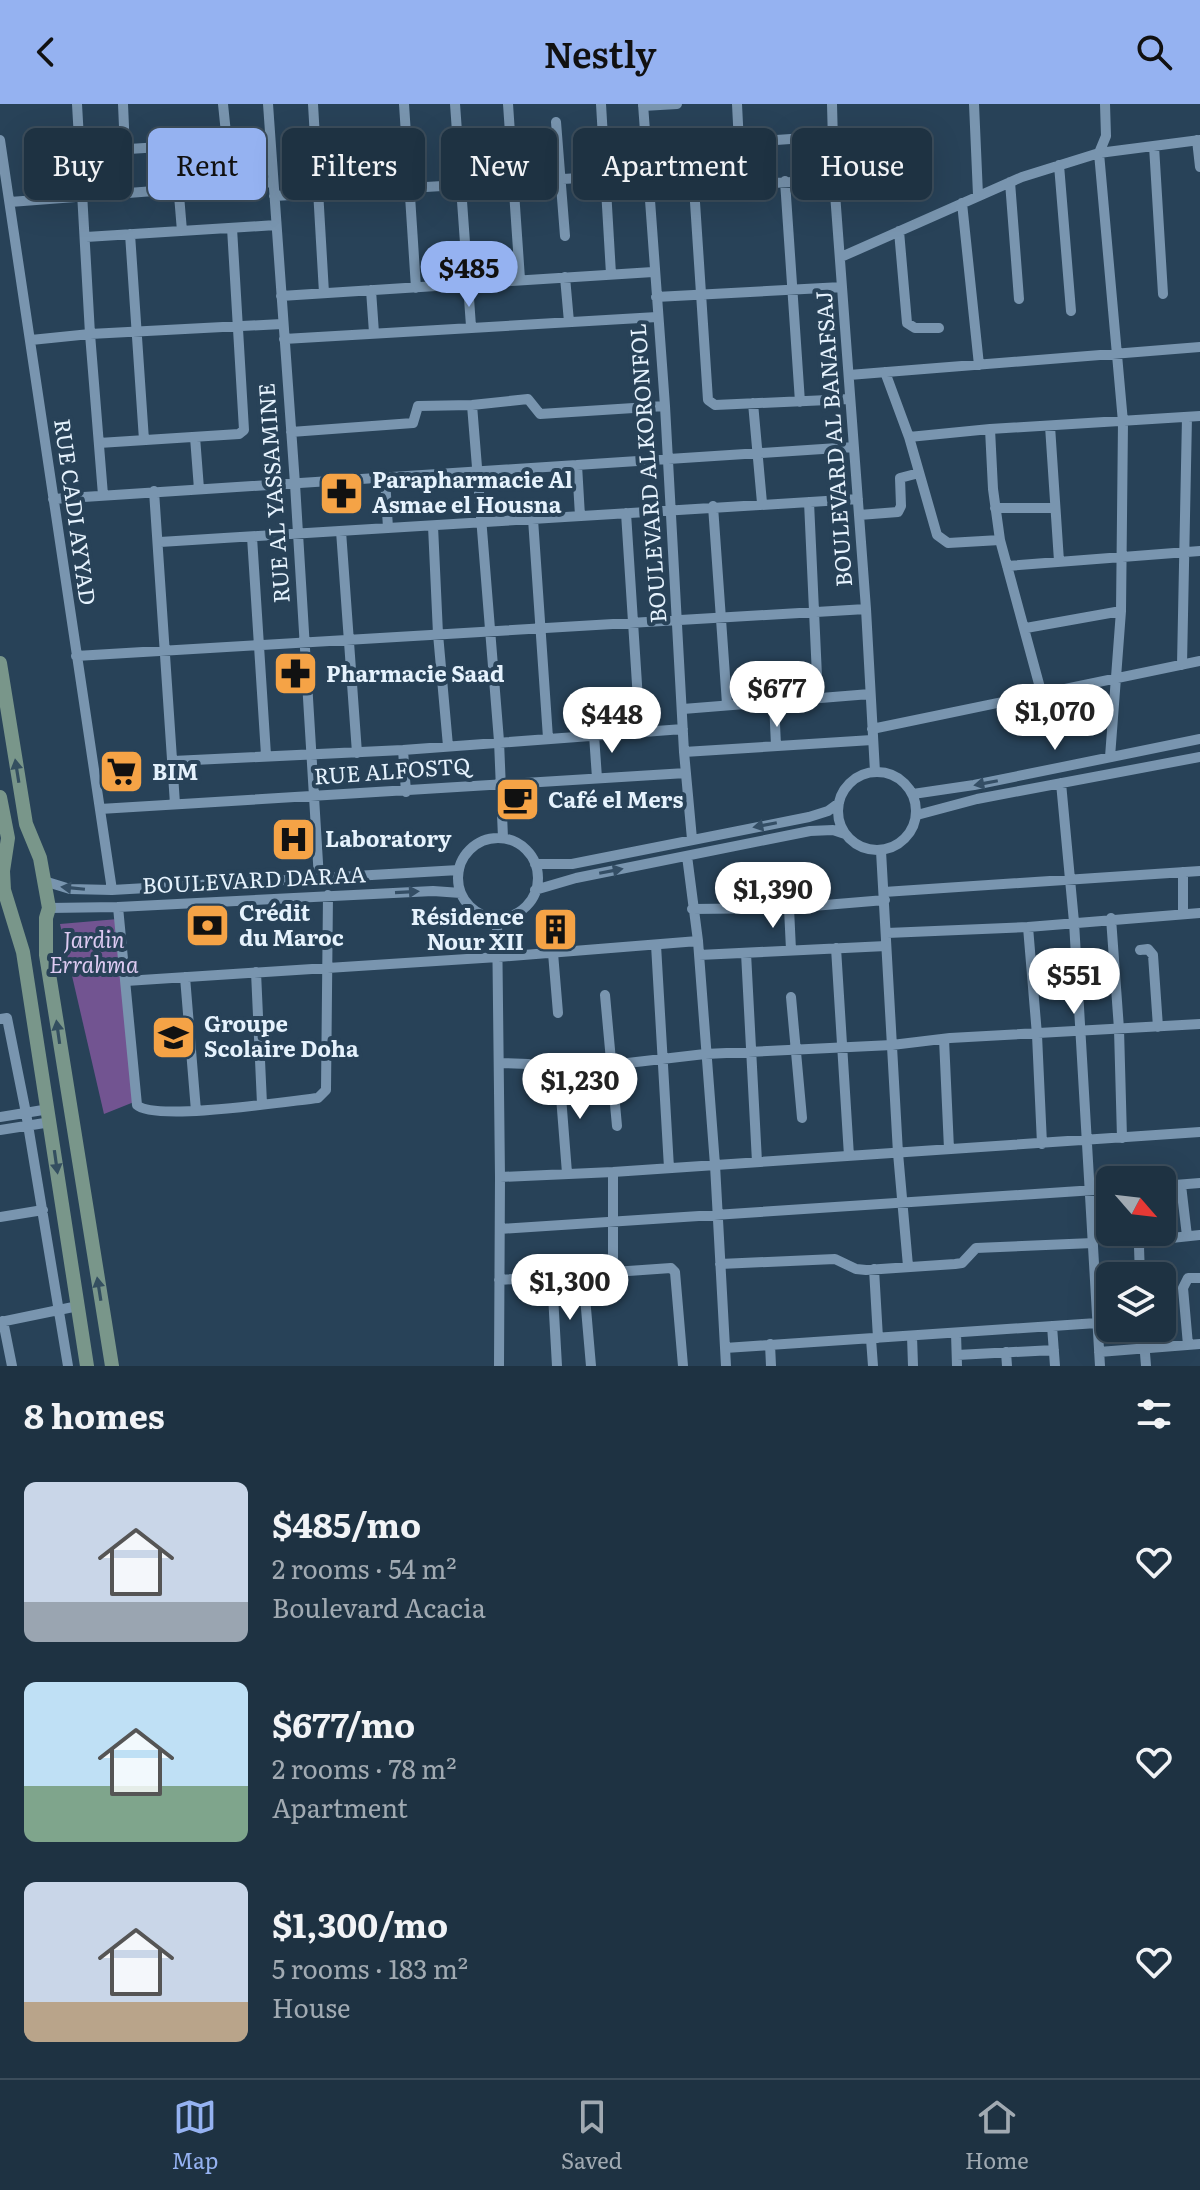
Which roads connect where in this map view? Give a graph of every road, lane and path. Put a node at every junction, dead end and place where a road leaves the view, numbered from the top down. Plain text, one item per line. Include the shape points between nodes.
1 (77, 104) edge
2 (123, 104) edge
3 (223, 104) edge
4 (268, 104) edge
5 (313, 104) edge
6 (404, 104) edge
7 (455, 104) edge
8 (508, 104) edge
9 (601, 104) edge
10 (677, 104) edge
11 (737, 104) edge
12 (832, 104) edge
13 (974, 104) edge
14 (1105, 104) edge
15 (643, 105) edge
16 (556, 122) dead end
17 (79, 128) edge
18 (124, 128) edge
19 (225, 128) edge
20 (315, 128) edge
21 (406, 128) edge
22 (456, 128) edge
23 (509, 128) edge
24 (602, 128) edge
25 (645, 128) edge
26 (738, 128) edge
27 (833, 128) edge
28 (0, 140) edge
29 (266, 140) edge
30 (270, 140) junction
31 (1199, 140) edge
32 (1154, 146) junction
33 (1099, 153) junction
34 (1059, 165) junction
35 (1200, 167) edge
36 (573, 179) edge
37 (559, 180) junction
38 (785, 181) junction
39 (792, 181) edge
40 (266, 182) edge
41 (273, 182) junction
42 (776, 182) edge
43 (1010, 182) junction
44 (282, 195) edge
45 (978, 195) junction
46 (274, 196) junction
47 (28, 200) edge
48 (83, 200) edge
49 (180, 200) edge
50 (319, 200) edge
51 (411, 200) edge
52 (461, 200) edge
53 (513, 200) edge
54 (606, 200) edge
55 (650, 200) edge
56 (695, 200) edge
57 (836, 200) edge
58 (10, 202) junction
59 (962, 203) junction
60 (276, 225) junction
61 (232, 228) junction
62 (182, 231) junction
63 (899, 231) junction
64 (130, 234) junction
65 (565, 236) dead end
66 (86, 237) junction
67 (841, 257) junction
68 (653, 272) junction
69 (611, 274) junction
70 (565, 277) junction
71 (520, 279) junction
72 (466, 284) junction
73 (842, 287) junction
74 (416, 288) junction
75 (371, 290) junction
76 (791, 290) junction
77 (324, 293) junction
78 (1163, 294) dead end
79 (701, 295) junction
80 (281, 296) junction
81 (656, 297) junction
82 (1019, 299) dead end
83 (1071, 311) dead end
84 (657, 317) junction
85 (569, 322) junction
86 (282, 324) junction
87 (238, 326) junction
88 (471, 326) junction
89 (939, 328) dead end
90 (137, 332) junction
91 (374, 333) junction
92 (90, 334) junction
93 (284, 339) junction
94 (31, 340) junction
95 (1200, 347) edge
96 (1116, 354) junction
97 (979, 365) junction
98 (885, 372) junction
99 (849, 375) junction
100 (850, 399) junction
101 (800, 402) junction
102 (753, 403) junction
103 (472, 405) junction
104 (665, 406) junction
105 (1200, 416) edge
106 (1187, 417) junction
107 (1123, 422) junction
108 (1050, 426) junction
109 (990, 429) junction
110 (291, 432) junction
111 (195, 437) junction
112 (909, 437) junction
113 (144, 440) junction
114 (99, 443) junction
115 (853, 447) junction
116 (757, 453) junction
117 (666, 458) junction
118 (577, 465) junction
119 (477, 471) junction
120 (919, 473) junction
121 (385, 478) junction
122 (295, 484) junction
123 (199, 489) junction
124 (154, 491) junction
125 (103, 495) junction
126 (53, 499) junction
127 (858, 499) junction
128 (809, 502) junction
129 (762, 503) junction
130 (713, 506) junction
131 (995, 508) junction
132 (1055, 508) junction
133 (670, 510) junction
134 (626, 513) junction
135 (859, 515) junction
136 (580, 516) junction
137 (533, 519) junction
138 (481, 522) junction
139 (433, 526) junction
140 (388, 528) junction
141 (341, 531) junction
142 (298, 533) junction
143 (252, 537) junction
144 (1000, 540) junction
145 (160, 542) junction
146 (1200, 551) edge
147 (1185, 552) junction
148 (1122, 557) junction
149 (1059, 561) junction
150 (1007, 566) junction
151 (866, 609) junction
152 (1121, 611) junction
153 (814, 612) junction
154 (722, 616) junction
155 (677, 619) junction
156 (631, 622) junction
157 (540, 628) junction
158 (1026, 628) junction
159 (490, 631) junction
160 (438, 634) junction
161 (349, 639) junction
162 (303, 642) junction
163 (257, 645) junction
164 (166, 651) junction
165 (76, 656) junction
166 (1200, 661) edge
167 (0, 663) edge
168 (1182, 665) junction
169 (1116, 678) junction
170 (870, 694) junction
171 (1042, 695) junction
172 (818, 698) junction
173 (774, 701) junction
174 (727, 704) junction
175 (683, 709) junction
176 (683, 729) junction
177 (640, 731) junction
178 (594, 735) junction
179 (872, 735) junction
180 (548, 738) junction
181 (1200, 739) edge
182 (499, 741) junction
183 (448, 746) junction
184 (776, 746) junction
185 (403, 750) junction
186 (684, 752) junction
187 (357, 753) junction
188 (312, 754) junction
189 (266, 755) junction
190 (1110, 757) junction
191 (1200, 757) edge
192 (173, 761) junction
193 (875, 772) junction
194 (686, 773) junction
195 (597, 778) junction
196 (1061, 783) junction
197 (500, 785) junction
198 (406, 792) junction
199 (913, 794) junction
200 (314, 796) junction
201 (0, 797) edge
202 (839, 803) junction
203 (175, 804) junction
204 (100, 809) junction
205 (917, 815) junction
206 (845, 834) junction
207 (503, 838) junction
208 (692, 839) junction
209 (8, 847) junction
210 (33, 847) junction
211 (881, 851) junction
212 (687, 856) junction
213 (2, 864) edge
214 (535, 864) junction
215 (459, 870) junction
216 (1200, 871) edge
217 (1183, 872) junction
218 (319, 879) junction
219 (1070, 879) junction
220 (44, 881) junction
221 (2, 889) edge
222 (112, 890) junction
223 (535, 890) junction
224 (461, 893) junction
225 (328, 895) junction
226 (885, 896) junction
227 (118, 907) junction
228 (789, 908) junction
229 (692, 909) junction
230 (47, 913) junction
231 (1200, 913) edge
232 (1183, 914) junction
233 (497, 918) junction
234 (1111, 918) junction
235 (14, 919) junction
236 (1074, 922) junction
237 (1028, 927) junction
238 (887, 933) junction
239 (698, 941) junction
240 (656, 945) junction
241 (886, 946) junction
242 (836, 948) junction
243 (791, 950) junction
244 (1140, 950) dead end
245 (553, 953) junction
246 (746, 953) junction
247 (699, 955) junction
248 (498, 957) junction
249 (327, 968) junction
250 (256, 972) junction
251 (185, 977) junction
252 (126, 981) junction
253 (605, 995) dead end
254 (791, 997) dead end
255 (558, 1013) dead end
256 (0, 1019) edge
257 (1200, 1024) edge
258 (1158, 1027) junction
259 (1119, 1029) junction
260 (1080, 1032) junction
261 (1037, 1035) junction
262 (944, 1039) junction
263 (892, 1045) junction
264 (842, 1047) junction
265 (796, 1050) junction
266 (751, 1052) junction
267 (705, 1054) junction
268 (663, 1057) junction
269 (500, 1063) junction
270 (612, 1064) junction
271 (559, 1071) junction
272 (262, 1104) junction
273 (196, 1111) junction
274 (26, 1113) junction
275 (50, 1116) junction
276 (0, 1117) edge
277 (802, 1118) dead end
278 (29, 1125) junction
279 (617, 1126) dead end
280 (0, 1130) edge
281 (1200, 1132) edge
282 (1122, 1138) junction
283 (1087, 1141) junction
284 (1042, 1144) junction
285 (949, 1149) junction
286 (898, 1153) junction
287 (849, 1156) junction
288 (757, 1162) junction
289 (715, 1165) junction
290 (669, 1168) junction
291 (613, 1172) junction
292 (567, 1173) junction
293 (500, 1177) junction
294 (1200, 1183) edge
295 (1176, 1185) edge
296 (1181, 1185) junction
297 (1090, 1190) junction
298 (1096, 1190) edge
299 (902, 1202) junction
300 (43, 1210) junction
301 (716, 1215) junction
302 (0, 1217) edge
303 (612, 1222) junction
304 (500, 1229) junction
305 (1200, 1235) edge
306 (1187, 1236) junction
307 (1093, 1243) junction
308 (1140, 1262) edge
309 (720, 1264) junction
310 (908, 1266) junction
311 (874, 1269) junction
312 (613, 1272) junction
313 (583, 1274) junction
314 (552, 1277) junction
315 (1200, 1278) edge
316 (499, 1280) junction
317 (1096, 1303) edge
318 (78, 1306) junction
319 (59, 1310) junction
320 (2, 1321) edge
321 (1096, 1323) edge
322 (1052, 1326) junction
323 (956, 1333) junction
324 (912, 1336) junction
325 (875, 1338) junction
326 (1098, 1342) edge
327 (1144, 1342) edge
328 (770, 1344) junction
329 (1200, 1344) edge
330 (1188, 1345) junction
331 (725, 1348) junction
332 (1144, 1348) junction
333 (1054, 1350) junction
334 (1006, 1352) junction
335 (1099, 1352) junction
336 (957, 1360) edge
337 (12, 1366) edge
338 (68, 1366) edge
339 (87, 1366) edge
340 (112, 1366) edge
341 (499, 1366) edge
342 (557, 1366) edge
343 (591, 1366) edge
344 (683, 1366) edge
345 (726, 1366) edge
346 (771, 1366) edge
347 (873, 1366) edge
348 (913, 1366) edge
349 (1007, 1366) edge
350 (1055, 1366) edge
351 (1100, 1366) edge
352 (1146, 1366) edge

1 - 17 street
2 - 18 street
3 - 19 street
4 - 30 street, RUE AL YASSAMINE
5 - 20 street
6 - 21 street
7 - 22 street
8 - 23 street
9 - 24 street
10 - 15 street
11 - 26 street
12 - 27 street, BOULEVARD AL BANAFSAJ
13 - 45 street
14 - 33 street via 1106,136
15 - 25 street, BOULEVARD ALKORONFOL
16 - 37 street
28 - 58 street, RUE CADI AYYAD
29 - 30 street
30 - 41 street, RUE AL YASSAMINE
31 - 32 street
31 - 35 street
32 - 33 street
32 - 78 street
33 - 34 street
33 - 96 street
34 - 43 street
34 - 83 street
36 - 37 street
37 - 65 street
38 - 39 street
38 - 42 street
38 - 76 street
40 - 41 street
41 - 46 street, RUE AL YASSAMINE
43 - 45 street
43 - 82 street
44 - 46 street
45 - 59 street
46 - 60 street, RUE AL YASSAMINE
47 - 58 street
48 - 66 street
49 - 62 street
50 - 77 street
51 - 74 street
52 - 72 street
53 - 71 street
54 - 69 street
55 - 68 street, BOULEVARD ALKORONFOL
56 - 79 street
57 - 67 street, BOULEVARD AL BANAFSAJ
58 - 94 street, RUE CADI AYYAD
59 - 63 street
59 - 97 street
60 - 61 street
60 - 80 street, RUE AL YASSAMINE
61 - 62 street
61 - 87 street
62 - 64 street
63 - 67 street
63 - 89 street via 907,323
64 - 66 street
64 - 90 street
66 - 92 street
67 - 73 street, BOULEVARD AL BANAFSAJ
68 - 69 street
68 - 81 street, BOULEVARD ALKORONFOL
69 - 70 street
70 - 71 street
70 - 85 street
71 - 72 street
72 - 74 street
72 - 88 street
73 - 76 street
73 - 99 street, BOULEVARD AL BANAFSAJ
74 - 75 street
75 - 77 street
75 - 91 street
76 - 79 street
76 - 101 street
77 - 80 street
79 - 81 street
79 - 102 street via 708,400 715,405
80 - 86 street, RUE AL YASSAMINE
81 - 84 street, BOULEVARD ALKORONFOL
84 - 85 street
84 - 104 street, BOULEVARD ALKORONFOL
85 - 88 street
86 - 87 street
86 - 93 street, RUE AL YASSAMINE
87 - 90 street
87 - 111 street via 244,430
88 - 91 street
90 - 92 street
90 - 113 street
91 - 93 street
92 - 94 street
92 - 114 street
93 - 110 street, RUE AL YASSAMINE
94 - 126 street, RUE CADI AYYAD
95 - 96 street
96 - 97 street
96 - 107 street
97 - 98 street
98 - 99 street
98 - 112 street
99 - 100 street, BOULEVARD AL BANAFSAJ
100 - 101 street
100 - 115 street, BOULEVARD AL BANAFSAJ
101 - 102 street
102 - 116 street
103 - 104 street via 528,399 540,414
103 - 110 street via 418,406 413,423
103 - 119 street
104 - 117 street, BOULEVARD ALKORONFOL
105 - 106 street
106 - 107 street
106 - 147 street
107 - 108 street
107 - 148 street
108 - 109 street
108 - 132 street
109 - 112 street
109 - 131 street
110 - 122 street, RUE AL YASSAMINE
111 - 113 street
111 - 123 street
112 - 120 street
113 - 114 street
114 - 125 street
115 - 116 street
115 - 127 street, BOULEVARD AL BANAFSAJ
116 - 117 street
116 - 129 street
117 - 118 street
117 - 133 street, BOULEVARD ALKORONFOL
118 - 119 street
118 - 136 street
119 - 121 street
119 - 138 street
120 - 135 street via 900,478 898,512
120 - 144 street via 940,539
121 - 122 street
121 - 140 street
122 - 123 street
122 - 142 street, RUE AL YASSAMINE
123 - 124 street
124 - 125 street
124 - 145 street
125 - 126 street
126 - 165 street, RUE CADI AYYAD
127 - 128 street
127 - 135 street, BOULEVARD AL BANAFSAJ
128 - 129 street
128 - 153 street
129 - 130 street
130 - 133 street
130 - 154 street
131 - 132 street
131 - 144 street
132 - 149 street
133 - 134 street
133 - 155 street, BOULEVARD ALKORONFOL
134 - 136 street
134 - 156 street
135 - 151 street, BOULEVARD AL BANAFSAJ
136 - 137 street
137 - 138 street
137 - 157 street
138 - 139 street
138 - 159 street
139 - 140 street
139 - 160 street
140 - 141 street
141 - 142 street
141 - 161 street
142 - 143 street
142 - 162 street, RUE AL YASSAMINE
143 - 145 street
143 - 163 street
144 - 150 street
145 - 164 street
146 - 147 street
147 - 148 street
147 - 168 street
148 - 149 street
148 - 152 street
149 - 150 street
150 - 158 street
151 - 153 street
151 - 170 street, BOULEVARD AL BANAFSAJ
152 - 158 street
152 - 169 street
153 - 154 street
153 - 172 street
154 - 155 street
154 - 174 street
155 - 156 street
155 - 175 street, BOULEVARD ALKORONFOL
156 - 157 street
156 - 177 street
157 - 159 street
157 - 180 street
158 - 171 street
159 - 160 street
159 - 182 street
160 - 161 street
160 - 183 street
161 - 162 street
161 - 187 street
162 - 163 street
162 - 188 street, RUE AL YASSAMINE
163 - 164 street
163 - 189 street
164 - 165 street
164 - 192 street
165 - 204 street, RUE CADI AYYAD
166 - 168 street
210 -> 167 main road
168 - 169 street
169 - 171 street
169 - 190 street
170 - 172 street
170 - 179 street, BOULEVARD AL BANAFSAJ
171 - 179 street
172 - 173 street
173 - 174 street
173 - 184 street
174 - 175 street
175 - 176 street, BOULEVARD ALKORONFOL
176 - 177 street
176 - 186 street, BOULEVARD ALKORONFOL
177 - 178 street
178 - 180 street
178 - 195 street
179 - 184 street
179 - 193 street, BOULEVARD AL BANAFSAJ
180 - 182 street
181 - 190 street
182 - 183 street
182 - 197 street
183 - 185 street
184 - 186 street
185 - 187 street
185 - 198 street
186 - 194 street, BOULEVARD ALKORONFOL
187 - 188 street
188 - 189 street
188 - 200 street, RUE AL YASSAMINE
189 - 192 street
190 -> 199 street
191 - 196 street
192 - 203 street
193 - 199 street via 901,779
193 - 202 street via 851,782
194 - 195 street, RUE ALFOSTQ
194 - 208 street, BOULEVARD ALKORONFOL
195 - 197 street, RUE ALFOSTQ
196 - 205 street
196 - 219 street
197 - 198 street, RUE ALFOSTQ
197 - 207 street
198 - 200 street, RUE ALFOSTQ
199 - 205 street
200 - 203 street, RUE ALFOSTQ
200 - 218 street, RUE AL YASSAMINE
201 - 209 main road
202 - 206 street
202 -> 208 street via 818,815
203 - 204 street, RUE ALFOSTQ
204 - 222 street, RUE CADI AYYAD
205 - 211 street via 904,841
206 - 211 street via 861,847
206 - 212 street via 810,831
207 - 214 street via 522,846
207 - 215 street via 473,846
208 - 214 street via 572,864
209 - 210 main road via 21,839
209 - 213 main road
210 - 220 main road
211 - 226 street
223 -> 212 street
212 - 229 street
213 - 221 main road
214 - 223 street
215 - 218 street, BOULEVARD DARAA
215 - 224 street
216 - 217 street
217 - 219 street
217 - 232 street
218 - 222 street, BOULEVARD DARAA
219 - 226 street
219 - 236 street
222 -> 220 street, BOULEVARD DARAA via 70,889
220 - 230 main road
221 - 235 main road
223 - 233 street via 521,910
225 -> 224 street, BOULEVARD DARAA
224 - 233 street via 475,911
225 - 227 street, BOULEVARD DARAA
225 - 249 street
226 - 228 street
226 - 238 street
227 - 230 street, BOULEVARD DARAA
227 - 252 street
228 - 229 street
228 - 243 street
229 - 239 street
230 - 235 main road via 30,925
340 -> 230 main road via 46,955
231 - 232 street
232 - 234 street
233 - 248 street
234 - 236 street
234 - 259 street
235 - 275 main road
236 - 237 street
236 - 260 street
237 - 238 street
237 - 261 street
238 - 241 street
239 - 240 street
239 - 247 street
240 - 245 street
240 - 268 street
241 - 242 street
241 - 263 street
242 - 243 street
242 - 264 street
243 - 246 street
244 - 258 street via 1153,955
245 - 248 street
245 - 255 street
246 - 247 street
246 - 266 street
247 - 267 street
248 - 249 street
248 - 269 street
249 - 250 street
249 - 272 street via 326,1090 318,1098
250 - 251 street
250 - 272 street
251 - 252 street
251 - 273 street
252 - 273 street via 137,1105 146,1111
253 - 270 street
254 - 265 street
256 - 274 street via 7,1018
257 - 258 street
258 - 259 street
259 - 260 street
259 - 282 street
260 - 261 street
260 - 283 street
261 - 262 street
261 - 284 street
262 - 263 street
262 - 285 street
263 - 264 street
263 - 286 street
264 - 265 street
264 - 287 street
265 - 266 street
265 - 277 street
266 - 267 street
266 - 288 street
267 - 268 street
267 - 289 street
268 - 270 street
268 - 290 street
269 - 271 street
269 - 293 street
270 - 271 street
270 - 279 street
271 - 292 street
272 - 273 street
274 - 275 street
274 - 276 street
274 - 278 street
275 - 278 street
275 -> 318 main road
278 - 280 street
278 - 300 street
281 - 282 street
282 - 283 street
283 - 284 street
283 - 297 street
284 - 285 street
285 - 286 street
286 - 287 street
286 - 299 street
287 - 288 street
288 - 289 street
289 - 290 street
289 - 301 street
290 - 291 street
291 - 292 street
291 - 303 street
292 - 293 street
293 - 304 street
294 - 296 street
295 - 296 street
296 - 306 street
297 - 298 street
297 - 299 street
297 - 307 street
299 - 301 street
299 - 310 street
300 - 302 street
300 - 319 street
301 - 303 street
301 - 309 street
303 - 304 street
303 - 312 street
304 - 316 street
305 - 306 street
306 - 308 street via 1143,1241
307 - 310 street via 976,1248 962,1263
307 - 317 street
309 - 311 street via 835,1259 860,1270
309 - 331 street
310 - 311 street
311 - 325 street
312 - 313 street
312 - 344 street via 674,1269
313 - 314 street
313 - 343 street
314 - 316 street
314 - 342 street
315 - 330 street via 1188,1278 1183,1288
316 - 341 street
318 - 319 street
318 - 339 main road
319 - 320 street
319 - 338 street
320 - 337 street
321 - 322 street
322 - 323 street
322 - 333 street
323 - 324 street
323 - 336 street
324 - 325 street
324 - 348 street
325 - 328 street
325 - 347 street
326 - 335 street
327 - 332 street
328 - 331 street
328 - 346 street
329 - 330 street
330 - 332 street
331 - 345 street
332 - 335 street
332 - 352 street
333 - 334 street
333 - 350 street
334 - 336 street
334 - 349 street
335 - 351 street

